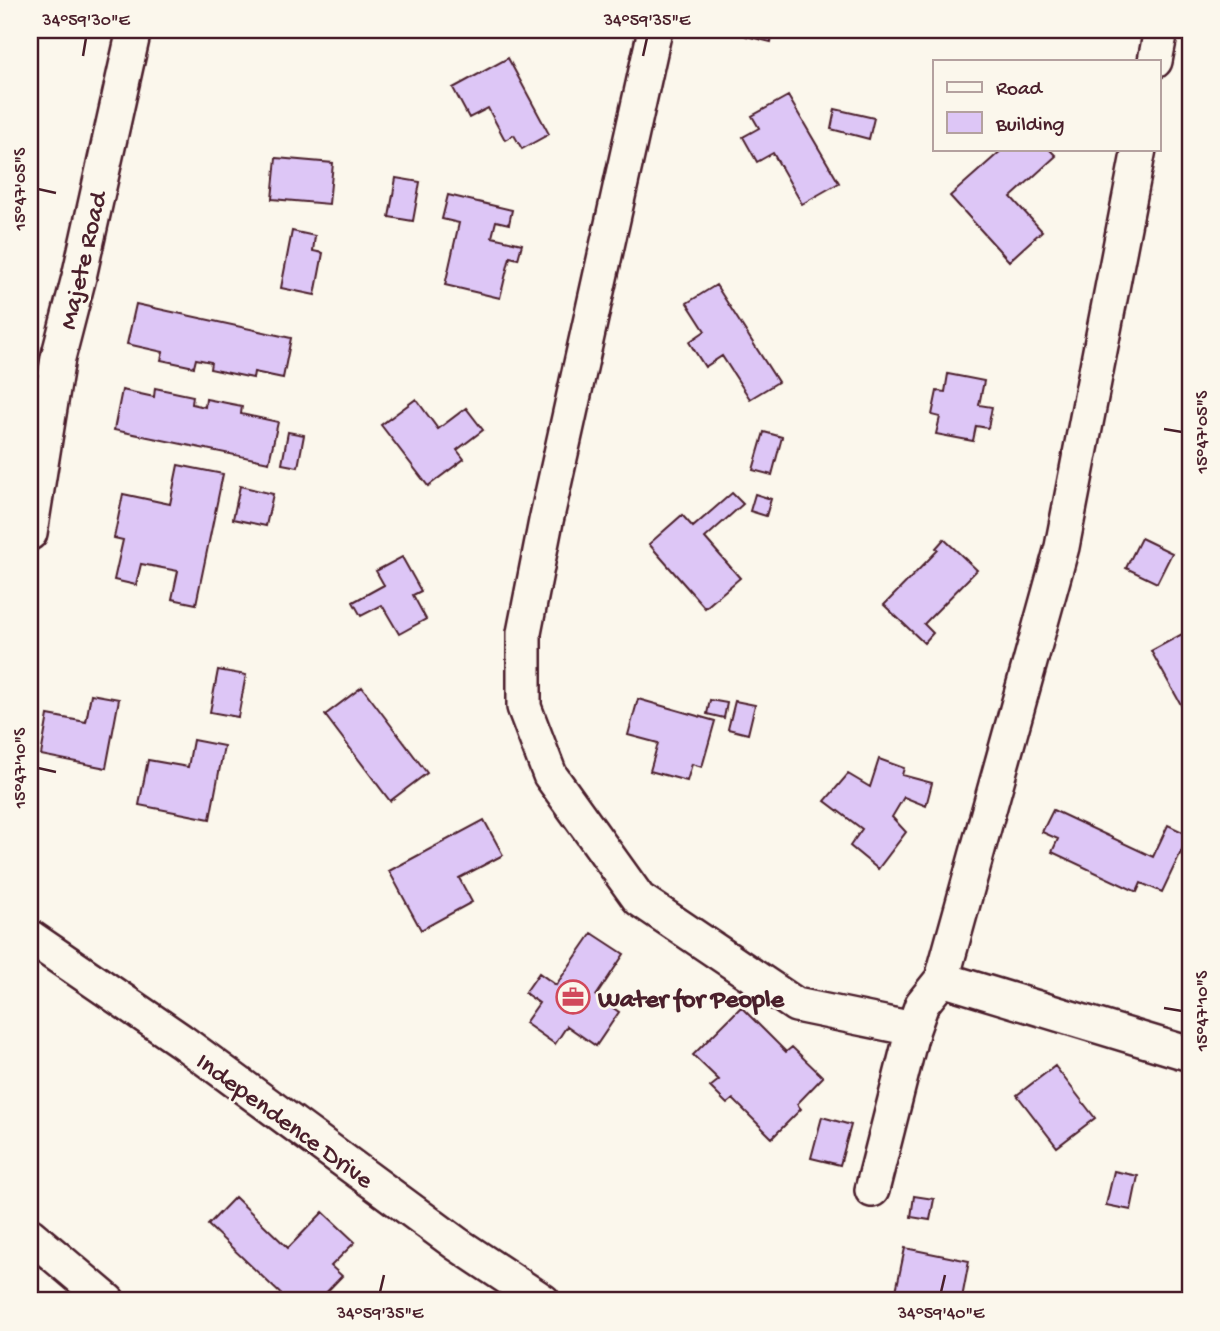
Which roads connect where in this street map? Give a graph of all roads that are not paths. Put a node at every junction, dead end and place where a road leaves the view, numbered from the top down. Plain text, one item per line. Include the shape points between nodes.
1 (134, 30) edge
2 (655, 30) edge
3 (1161, 30) edge
4 (1155, 60) edge
5 (1139, 150) edge
6 (44, 354) edge
7 (30, 533) edge
8 (30, 937) edge
9 (942, 979) junction
10 (913, 1029) junction
11 (1190, 1054) edge
12 (872, 1190) dead end
13 (30, 1235) edge
14 (108, 1301) edge
15 (543, 1301) edge

1 - 6 street, Majete Road via 79,277
2 - 10 street via 524,633 524,707 550,775 639,899 796,1005
3 - 4 street
5 - 9 street via 1062,547
6 - 7 street, Majete Road
8 - 15 street, Independence Drive
9 - 10 street via 922,1004
9 - 11 street
10 - 12 street
13 - 14 street

